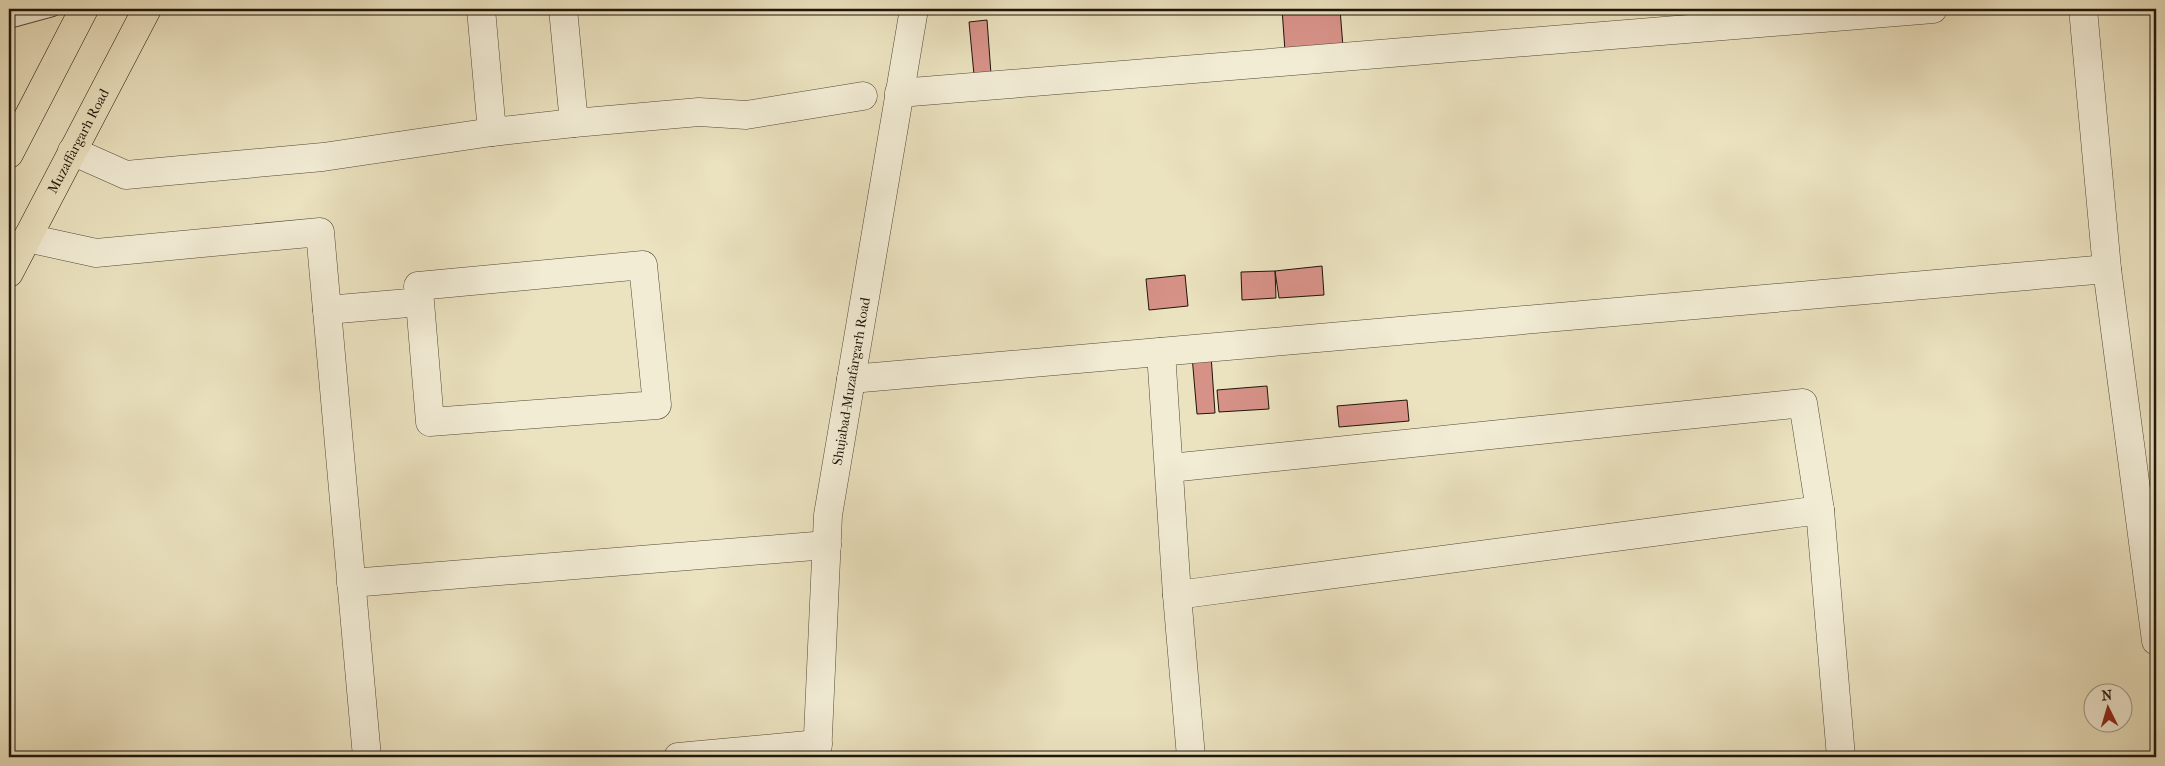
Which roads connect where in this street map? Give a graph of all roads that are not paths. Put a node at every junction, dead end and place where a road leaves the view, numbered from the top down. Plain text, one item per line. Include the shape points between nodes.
1 (53, 9) edge
2 (84, 9) edge
3 (147, 9) edge
4 (481, 9) edge
5 (563, 9) edge
6 (914, 9) edge
7 (1933, 9) edge
8 (2083, 9) edge
9 (9, 20) edge
10 (900, 93) junction
11 (863, 96) dead end
12 (574, 123) junction
13 (492, 132) junction
14 (72, 151) junction
15 (9, 154) edge
16 (27, 238) junction
17 (2107, 270) junction
18 (9, 273) edge
19 (420, 302) junction
20 (327, 310) junction
21 (1161, 352) junction
22 (851, 379) junction
23 (1170, 468) junction
24 (1820, 510) junction
25 (827, 545) junction
26 (352, 583) junction
27 (1177, 595) junction
28 (2156, 640) edge
29 (817, 751) edge
30 (367, 757) edge
31 (678, 757) edge
32 (1191, 757) edge
33 (1841, 757) edge

1 - 9 lane
2 - 15 main road
3 - 14 main road, Muzaffargarh Road
4 - 13 street
5 - 12 street
6 - 10 street, Shujabad-Muzafargarh Road
7 - 10 street
8 - 17 street
10 - 22 street, Shujabad-Muzafargarh Road
11 - 12 street via 746,115 699,112
12 - 13 street
13 - 14 street via 324,157 126,176
14 - 16 main road, Muzaffargarh Road
16 - 18 main road, Muzaffargarh Road
16 - 20 street via 96,253 320,232
17 - 21 street
17 - 28 street
19 - 19 street via 418,286 643,265 657,405 430,422
19 - 20 street
20 - 26 street
21 - 22 street
21 - 23 street
22 - 25 street, Shujabad-Muzafargarh Road via 828,515
23 - 24 street via 1803,403
23 - 27 street
24 - 27 street
24 - 33 street
25 - 26 street
25 - 29 street, Shujabad-Muzafargarh Road
26 - 30 street
27 - 32 street
29 - 31 street

